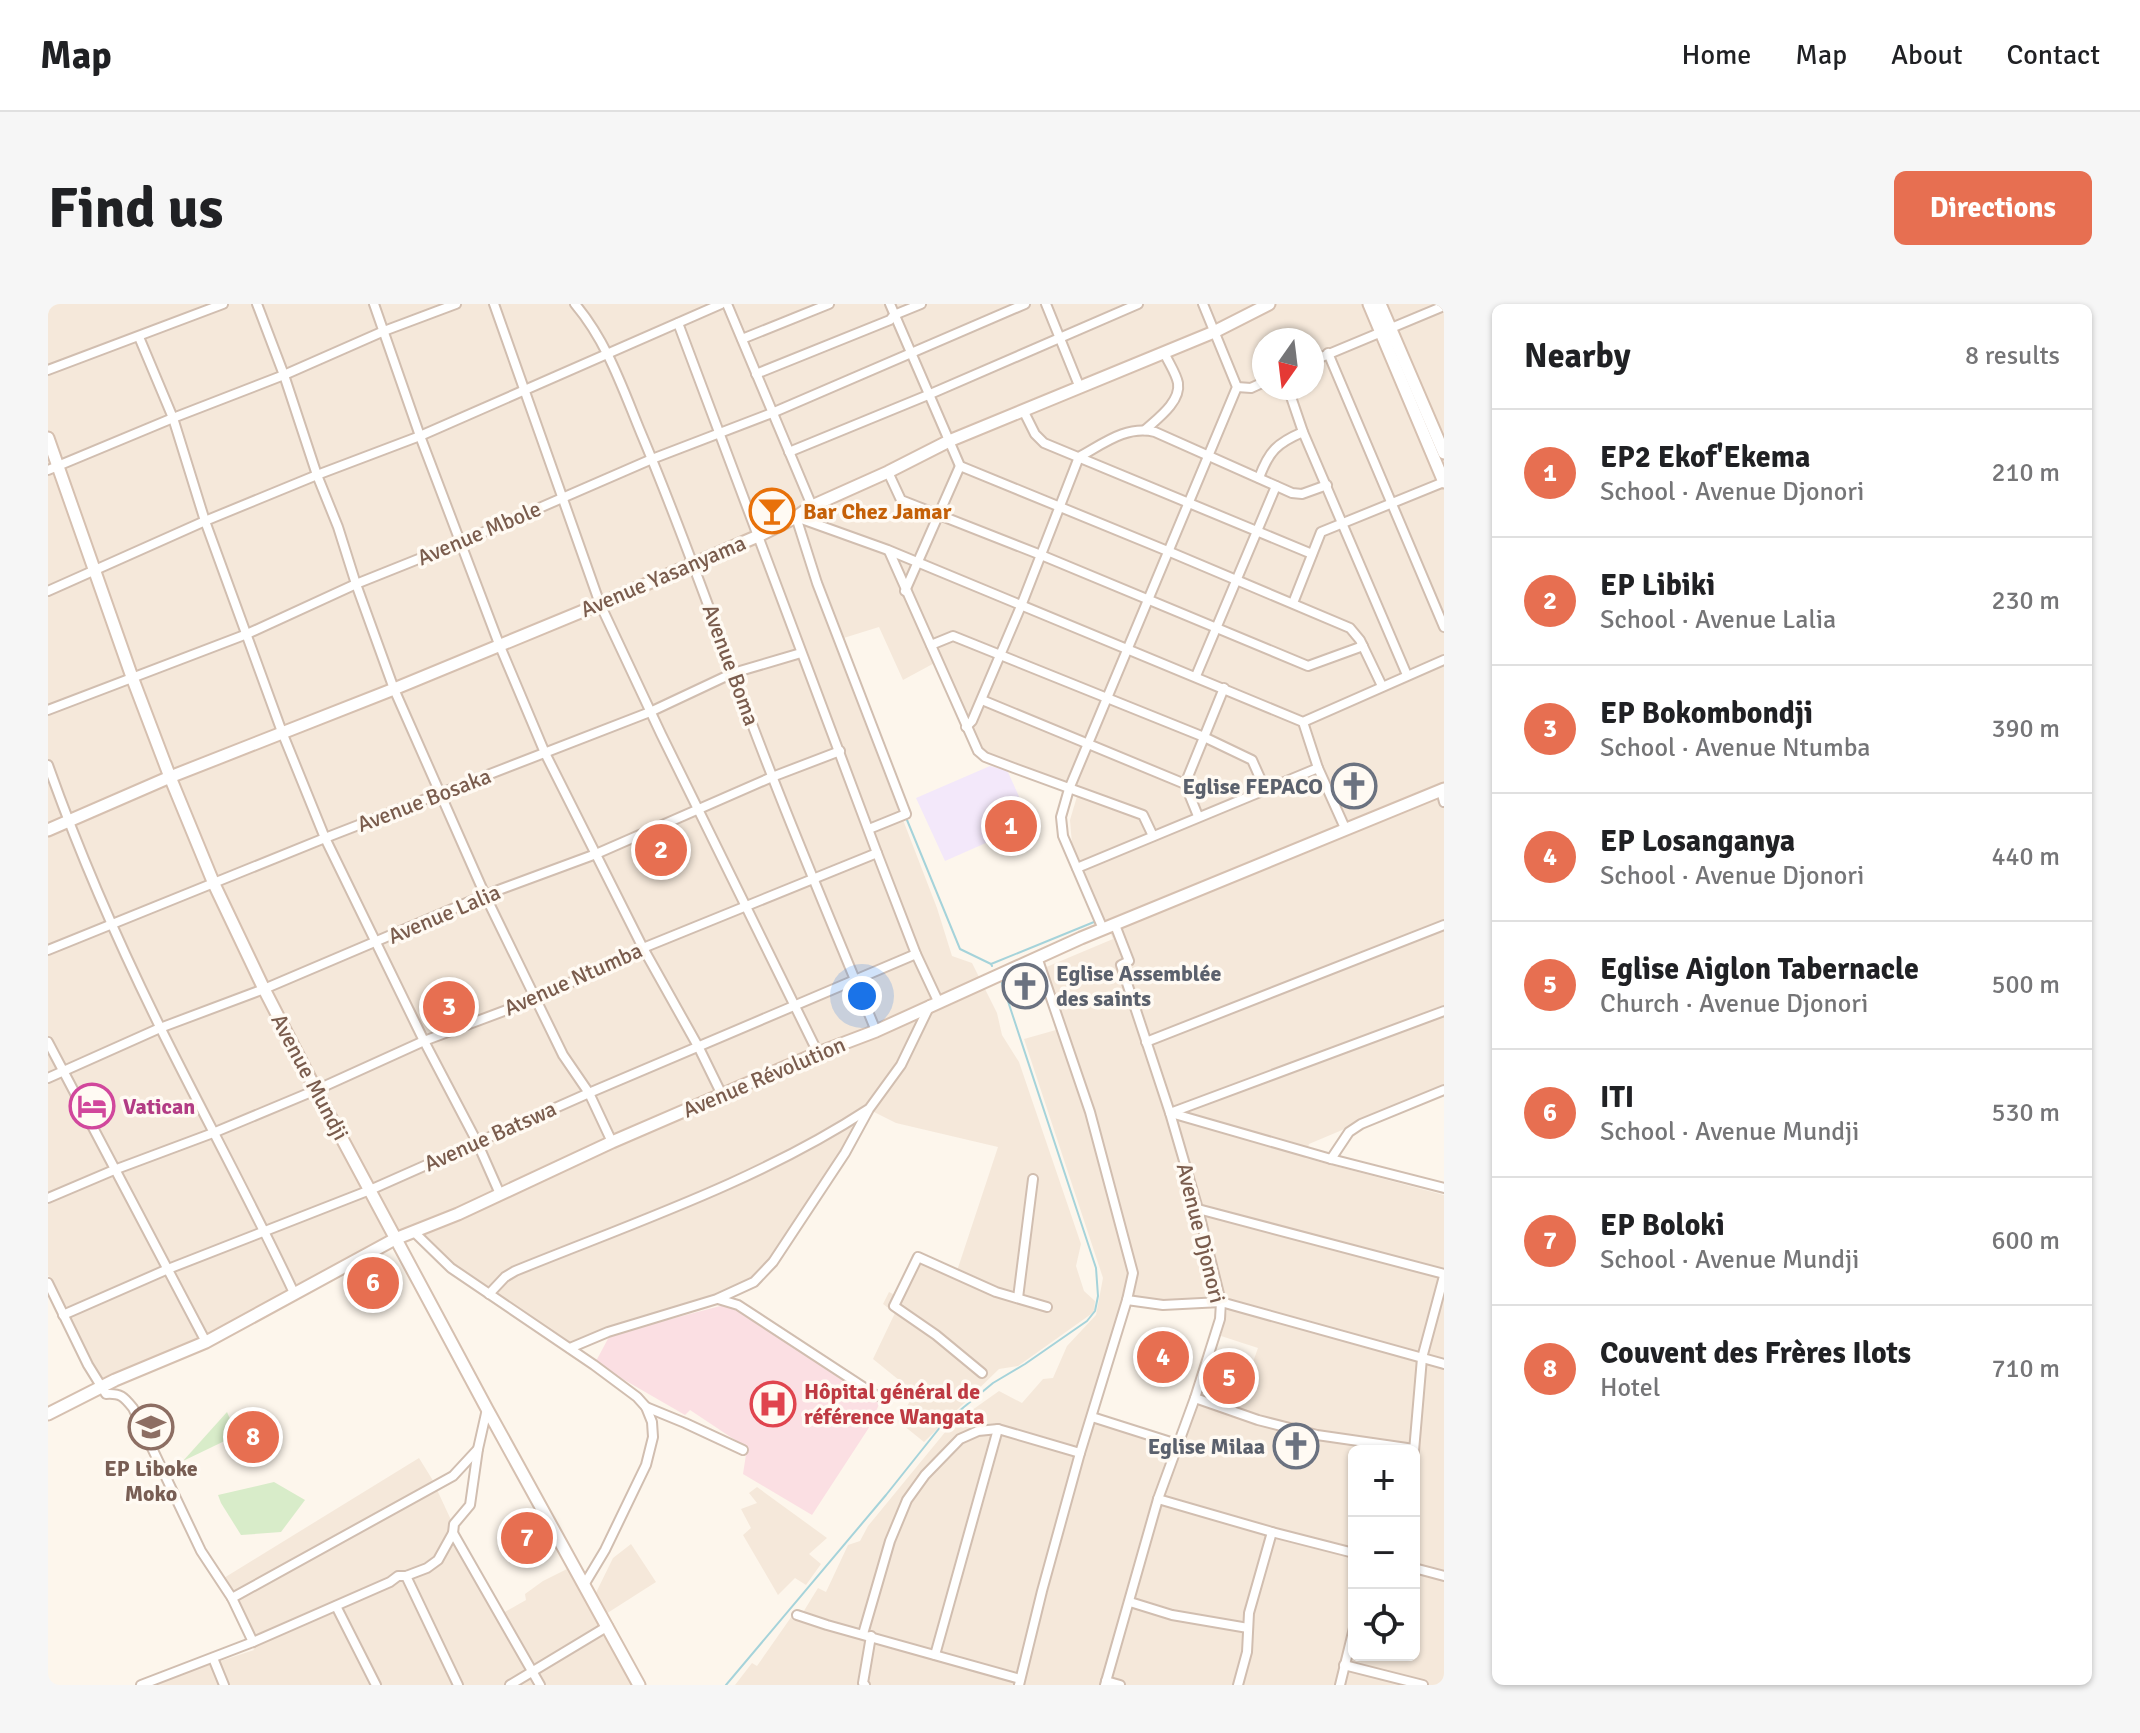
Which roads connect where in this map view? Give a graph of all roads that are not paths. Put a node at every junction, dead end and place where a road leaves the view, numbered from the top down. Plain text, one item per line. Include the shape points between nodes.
1 (223, 304) edge
2 (257, 304) edge
3 (374, 304) edge
4 (456, 304) edge
5 (494, 304) edge
6 (575, 304) edge
7 (721, 304) edge
8 (727, 304) edge
9 (829, 304) edge
10 (890, 304) edge
11 (921, 304) edge
12 (1025, 304) edge
13 (1046, 304) edge
14 (1138, 304) edge
15 (1203, 304) edge
16 (1269, 304) edge
17 (1369, 304) edge
18 (1380, 304) edge
19 (1443, 308) edge
20 (894, 315) junction
21 (678, 323) junction
22 (384, 331) junction
23 (1386, 331) junction
24 (1214, 332) junction
25 (139, 337) junction
26 (1061, 338) junction
27 (742, 339) junction
28 (1164, 352) junction
29 (1328, 353) junction
30 (608, 354) junction
31 (910, 354) junction
32 (1324, 355) edge
33 (48, 370) edge
34 (756, 374) junction
35 (284, 375) junction
36 (1237, 387) junction
37 (1080, 388) junction
38 (1252, 388) edge
39 (523, 390) junction
40 (928, 395) junction
41 (1292, 400) edge
42 (1023, 410) junction
43 (772, 413) junction
44 (173, 418) junction
45 (1145, 430) junction
46 (1303, 432) junction
47 (718, 433) junction
48 (420, 436) junction
49 (48, 438) edge
50 (949, 441) junction
51 (789, 452) junction
52 (1444, 453) edge
53 (1209, 456) junction
54 (1079, 457) junction
55 (652, 459) junction
56 (960, 466) junction
57 (53, 467) edge
58 (888, 472) junction
59 (317, 475) junction
60 (1259, 478) junction
61 (1444, 482) edge
62 (1327, 485) junction
63 (1276, 486) junction
64 (563, 498) junction
65 (1190, 503) junction
66 (1390, 504) junction
67 (812, 506) junction
68 (1060, 507) junction
69 (940, 514) junction
70 (796, 517) junction
71 (205, 521) junction
72 (1343, 524) junction
73 (1257, 530) junction
74 (758, 536) junction
75 (461, 542) junction
76 (888, 550) junction
77 (1170, 552) junction
78 (1312, 554) junction
79 (1041, 555) junction
80 (694, 563) junction
81 (918, 563) junction
82 (95, 571) junction
83 (1235, 579) junction
84 (356, 584) junction
85 (48, 591) edge
86 (905, 591) junction
87 (1149, 600) junction
88 (1293, 603) junction
89 (600, 604) junction
90 (1021, 606) junction
91 (1444, 627) edge
92 (1215, 628) junction
93 (247, 634) junction
94 (499, 644) junction
95 (931, 645) junction
96 (1363, 646) junction
97 (1128, 651) junction
98 (801, 653) junction
99 (1001, 655) junction
100 (1444, 660) edge
101 (733, 673) junction
102 (1407, 675) junction
103 (1196, 676) junction
104 (132, 677) junction
105 (1382, 686) junction
106 (1224, 688) junction
107 (394, 689) junction
108 (1107, 699) junction
109 (982, 700) junction
110 (48, 710) edge
111 (650, 712) junction
112 (1303, 722) junction
113 (966, 727) junction
114 (282, 732) junction
115 (1204, 737) junction
116 (1089, 744) junction
117 (840, 751) junction
118 (545, 753) junction
119 (48, 765) edge
120 (1318, 768) junction
121 (170, 777) junction
122 (772, 777) junction
123 (1185, 784) junction
124 (1069, 789) junction
125 (1265, 789) junction
126 (1443, 793) edge
127 (440, 794) junction
128 (698, 810) junction
129 (1198, 816) junction
130 (68, 821) junction
131 (1345, 828) junction
132 (869, 829) junction
133 (48, 830) edge
134 (1153, 836) junction
135 (325, 838) junction
136 (877, 853) junction
137 (596, 854) junction
138 (1077, 868) junction
139 (814, 879) junction
140 (214, 884) junction
141 (485, 895) junction
142 (747, 907) junction
143 (111, 925) junction
144 (1444, 925) edge
145 (1109, 927) junction
146 (376, 942) junction
147 (643, 948) junction
148 (48, 950) edge
149 (916, 954) junction
150 (1037, 957) junction
151 (855, 980) junction
152 (264, 989) junction
153 (536, 999) junction
154 (934, 1003) junction
155 (794, 1004) junction
156 (1444, 1011) edge
157 (160, 1028) junction
158 (876, 1031) junction
159 (424, 1041) junction
160 (48, 1042) edge
161 (1146, 1042) junction
162 (699, 1048) junction
163 (818, 1053) junction
164 (62, 1072) junction
165 (48, 1078) edge
166 (316, 1090) junction
167 (1444, 1090) edge
168 (589, 1093) junction
169 (722, 1095) junction
170 (869, 1109) junction
171 (1170, 1113) junction
172 (213, 1133) junction
173 (477, 1142) junction
174 (612, 1142) junction
175 (1331, 1159) junction
176 (114, 1170) junction
177 (1033, 1179) dead end
178 (1444, 1188) edge
179 (370, 1190) junction
180 (500, 1194) junction
181 (48, 1198) edge
182 (1198, 1209) junction
183 (265, 1230) junction
184 (414, 1232) junction
185 (395, 1239) junction
186 (168, 1269) junction
187 (1444, 1275) edge
188 (48, 1283) edge
189 (294, 1293) junction
190 (489, 1294) junction
191 (1018, 1298) junction
192 (717, 1299) junction
193 (1127, 1300) junction
194 (1221, 1302) junction
195 (1047, 1307) dead end
196 (63, 1315) junction
197 (206, 1342) junction
198 (570, 1348) junction
199 (1422, 1358) junction
200 (1444, 1364) edge
201 (982, 1373) dead end
202 (102, 1387) junction
203 (877, 1396) dead end
204 (1195, 1398) junction
205 (646, 1407) junction
206 (487, 1409) junction
207 (48, 1414) edge
208 (1092, 1417) junction
209 (998, 1429) junction
210 (1177, 1444) junction
211 (1382, 1445) edge
212 (1414, 1445) edge
213 (478, 1449) junction
214 (743, 1450) dead end
215 (1080, 1453) junction
216 (1158, 1499) junction
217 (1272, 1532) junction
218 (453, 1533) junction
219 (1348, 1551) edge
220 (1420, 1570) edge
221 (406, 1576) junction
222 (1444, 1576) edge
223 (584, 1585) junction
224 (232, 1598) junction
225 (1130, 1602) junction
226 (336, 1606) junction
227 (797, 1615) dead end
228 (608, 1626) junction
229 (1248, 1628) junction
230 (867, 1635) junction
231 (253, 1642) junction
232 (1348, 1650) edge
233 (935, 1655) junction
234 (213, 1658) junction
235 (1344, 1665) junction
236 (533, 1671) junction
237 (1020, 1682) edge
238 (1106, 1683) edge
239 (862, 1684) edge
240 (141, 1685) edge
241 (224, 1685) edge
242 (376, 1685) edge
243 (458, 1685) edge
244 (510, 1685) edge
245 (540, 1685) edge
246 (639, 1685) edge
247 (1120, 1685) edge
248 (1238, 1685) edge
249 (1340, 1685) edge
250 (1423, 1685) edge

1 - 25 street
2 - 35 street
3 - 22 street
4 - 22 street
5 - 39 street
6 - 30 street, Avenue Boma
7 - 21 street
8 - 27 street
9 - 27 street
10 - 20 street
11 - 20 street
12 - 31 street, Avenue Mbole
13 - 26 street
14 - 26 street
15 - 24 street
16 - 24 street, Avenue Yasanyama
17 - 23 street
18 - 23 street
19 - 23 street
20 - 31 street
20 - 34 street
21 - 30 street
21 - 47 street
22 - 35 street
22 - 48 street
23 - 29 street
23 - 52 street
23 - 61 street
24 - 28 street, Avenue Yasanyama
24 - 36 street
25 - 33 street
25 - 44 street
26 - 37 street
26 - 40 street
27 - 34 street
28 - 37 street, Avenue Yasanyama
28 - 45 street via 1177,390 1169,408
29 - 32 street
29 - 66 street
30 - 39 street
30 - 55 street, Avenue Boma
31 - 40 street
31 - 43 street, Avenue Mbole
34 - 43 street
35 - 44 street
35 - 59 street
36 - 38 street
36 - 53 street, Avenue Djonori
37 - 42 street, Avenue Yasanyama
39 - 48 street
39 - 64 street
40 - 50 street
40 - 51 street
41 - 46 street
42 - 50 street, Avenue Yasanyama
42 - 54 street via 1044,443
43 - 47 street, Avenue Mbole
43 - 51 street
44 - 57 street
44 - 71 street
45 - 53 street
45 - 54 street via 1123,433
46 - 60 street via 1273,449
46 - 62 street
47 - 55 street, Avenue Mbole
47 - 74 street
48 - 59 street
48 - 75 street
49 - 57 street, Avenue Mundji
50 - 56 street
50 - 58 street, Avenue Yasanyama
51 - 67 street
53 - 60 street
53 - 65 street, Avenue Djonori
54 - 65 street
54 - 68 street
55 - 64 street, Avenue Mbole
55 - 80 street, Avenue Boma
56 - 68 street
56 - 69 street
57 - 82 street, Avenue Mundji
58 - 67 street, Avenue Yasanyama
58 - 69 street via 901,500
59 - 71 street
59 - 84 street
60 - 63 street
61 - 66 street
62 - 63 street via 1298,494
62 - 72 street
63 - 73 street
64 - 75 street, Avenue Mbole
64 - 89 street
65 - 73 street
65 - 77 street, Avenue Djonori
66 - 72 street
66 - 91 street
67 - 70 street, Avenue Yasanyama
68 - 77 street
68 - 79 street
69 - 79 street
69 - 81 street
70 - 74 street, Avenue Yasanyama
70 - 76 street
70 - 132 street via 906,814
71 - 82 street
71 - 93 street
72 - 78 street via 1321,532
72 - 102 street
73 - 78 street
73 - 83 street
74 - 80 street, Avenue Yasanyama
74 - 98 street
75 - 84 street, Avenue Mbole
75 - 94 street
76 - 81 street
76 - 86 street
77 - 83 street
77 - 87 street, Avenue Djonori
78 - 88 street
79 - 87 street
79 - 90 street
80 - 89 street, Avenue Yasanyama
80 - 101 street, Avenue Boma
81 - 86 street
81 - 90 street
82 - 85 street
82 - 104 street, Avenue Mundji
83 - 88 street
83 - 92 street
84 - 93 street, Avenue Mbole
84 - 107 street
86 - 95 street
87 - 92 street
87 - 97 street, Avenue Djonori
88 - 96 street via 1350,628
89 - 94 street, Avenue Yasanyama
89 - 111 street
90 - 97 street
90 - 99 street
92 - 96 street via 1308,666
92 - 103 street
93 - 104 street, Avenue Mbole
93 - 114 street
94 - 107 street, Avenue Yasanyama
94 - 118 street
95 - 99 street via 953,636
95 - 113 street
96 - 105 street
97 - 103 street
97 - 108 street, Avenue Djonori
98 - 101 street, Avenue Bosaka
98 - 117 street
99 - 108 street
99 - 109 street
100 - 102 street
101 - 111 street, Avenue Bosaka
101 - 122 street, Avenue Boma
102 - 105 street
103 - 106 street
104 - 110 street, Avenue Mbole
104 - 121 street, Avenue Mundji
105 - 112 street
106 - 112 street
106 - 115 street
107 - 114 street, Avenue Yasanyama
107 - 127 street
108 - 115 street
108 - 116 street, Avenue Djonori
109 - 113 street
109 - 116 street
111 - 118 street, Avenue Bosaka
111 - 128 street
112 - 120 street
113 - 124 street via 985,757
114 - 121 street, Avenue Yasanyama
114 - 135 street
115 - 123 street
115 - 125 street via 1252,760
116 - 123 street
116 - 124 street, Avenue Djonori
117 - 122 street, Avenue Lalia
117 - 132 street
118 - 127 street, Avenue Bosaka
118 - 137 street
119 - 130 street
120 - 125 street
120 - 131 street
121 - 130 street, Avenue Yasanyama
121 - 140 street, Avenue Mundji
122 - 128 street, Avenue Lalia
122 - 139 street, Avenue Boma
123 - 129 street
124 - 134 street via 1143,815
124 - 138 street, Avenue Djonori via 1061,817
125 - 129 street
126 - 131 street, Avenue Révolution
127 - 135 street, Avenue Bosaka
127 - 141 street
128 - 137 street, Avenue Lalia
128 - 142 street
129 - 134 street
130 - 133 street, Avenue Yasanyama
130 - 143 street
131 - 145 street, Avenue Révolution
132 - 136 street
134 - 138 street
135 - 140 street, Avenue Bosaka
135 - 146 street
136 - 139 street, Avenue Ntumba
136 - 149 street
137 - 141 street, Avenue Lalia
137 - 147 street
138 - 145 street, Avenue Djonori
139 - 142 street, Avenue Ntumba
139 - 151 street, Avenue Boma
140 - 143 street, Avenue Bosaka
140 - 152 street, Avenue Mundji
141 - 146 street, Avenue Lalia
141 - 153 street
142 - 147 street, Avenue Ntumba
142 - 155 street
143 - 148 street, Avenue Bosaka
143 - 157 street
144 - 161 street
145 - 150 street, Avenue Révolution
145 - 161 street, Avenue Djonori via 1129,961 1121,965
146 - 152 street, Avenue Lalia
146 - 159 street
147 - 153 street, Avenue Ntumba
147 - 162 street
149 - 151 street, Avenue Batswa
149 - 154 street
150 - 154 street, Avenue Révolution
150 - 193 street via 1090,1112 1133,1273
151 - 155 street, Avenue Batswa
151 - 158 street, Avenue Boma
152 - 157 street, Avenue Lalia
152 - 166 street, Avenue Mundji
153 - 159 street, Avenue Ntumba
153 - 168 street
154 - 158 street, Avenue Révolution
154 - 170 street via 901,1065
155 - 162 street, Avenue Batswa
155 - 163 street
156 - 171 street
157 - 164 street, Avenue Lalia
157 - 172 street
158 - 163 street, Avenue Révolution
159 - 166 street, Avenue Ntumba
159 - 173 street
160 - 164 street
161 - 171 street, Avenue Djonori
162 - 168 street, Avenue Batswa
162 - 169 street
163 - 169 street, Avenue Révolution
164 - 165 street, Avenue Lalia
164 - 176 street
166 - 172 street, Avenue Ntumba
166 - 179 street, Avenue Mundji
167 - 175 street via 1361,1124
168 - 173 street, Avenue Batswa
168 - 174 street
169 - 174 street, Avenue Révolution
170 - 190 street via 774,1162 515,1271
170 - 192 street via 773,1262 754,1282
171 - 175 street
171 - 182 street, Avenue Djonori
172 - 176 street, Avenue Ntumba
172 - 183 street
173 - 179 street, Avenue Batswa
173 - 180 street
174 - 180 street, Avenue Révolution
175 - 178 street
176 - 181 street, Avenue Ntumba
176 - 186 street
177 - 191 street
179 - 183 street, Avenue Batswa
179 - 185 street, Avenue Mundji
180 - 184 street, Avenue Révolution
182 - 187 street
182 - 194 street, Avenue Djonori
183 - 186 street, Avenue Batswa
183 - 189 street
184 - 185 street, Avenue Révolution
184 - 190 street via 451,1268
185 - 189 street, Avenue Révolution
185 - 206 street, Avenue Mundji
186 - 196 street, Avenue Batswa
186 - 197 street
187 - 199 street
188 - 196 street
189 - 197 street, Avenue Révolution
190 - 198 street
191 - 195 street
191 - 201 street via 920,1257 894,1306
192 - 198 street
192 - 203 street via 738,1305
193 - 194 street via 1163,1305
193 - 208 street
194 - 199 street
194 - 204 street, Avenue Djonori
196 - 202 street
197 - 202 street, Avenue Révolution
198 - 205 street
199 - 200 street
199 - 212 street
202 - 207 street, Avenue Révolution
202 - 224 street via 106,1394 123,1396 133,1408 201,1551
204 - 210 street, Avenue Djonori
204 - 211 street via 1317,1435
205 - 214 street
205 - 223 street via 653,1437 646,1465
206 - 213 street
206 - 223 street, Avenue Mundji
208 - 210 street
208 - 215 street
209 - 215 street
209 - 230 street via 960,1439 907,1500 890,1541
209 - 233 street
210 - 216 street, Avenue Djonori
213 - 218 street via 470,1505
213 - 224 street via 453,1476
215 - 237 street
216 - 217 street
216 - 225 street, Avenue Djonori
217 - 219 street
217 - 229 street
218 - 221 street via 434,1565
218 - 236 street
220 - 222 street
221 - 226 street
221 - 243 street
223 - 228 street, Avenue Mundji
224 - 231 street
225 - 229 street
225 - 238 street, Avenue Djonori
226 - 231 street
226 - 242 street
227 - 230 street
228 - 236 street
228 - 246 street, Avenue Mundji
229 - 248 street
230 - 233 street
230 - 239 street
231 - 234 street
232 - 235 street
233 - 237 street
234 - 240 street
234 - 241 street
235 - 249 street
235 - 250 street
236 - 244 street
236 - 245 street
238 - 247 street

